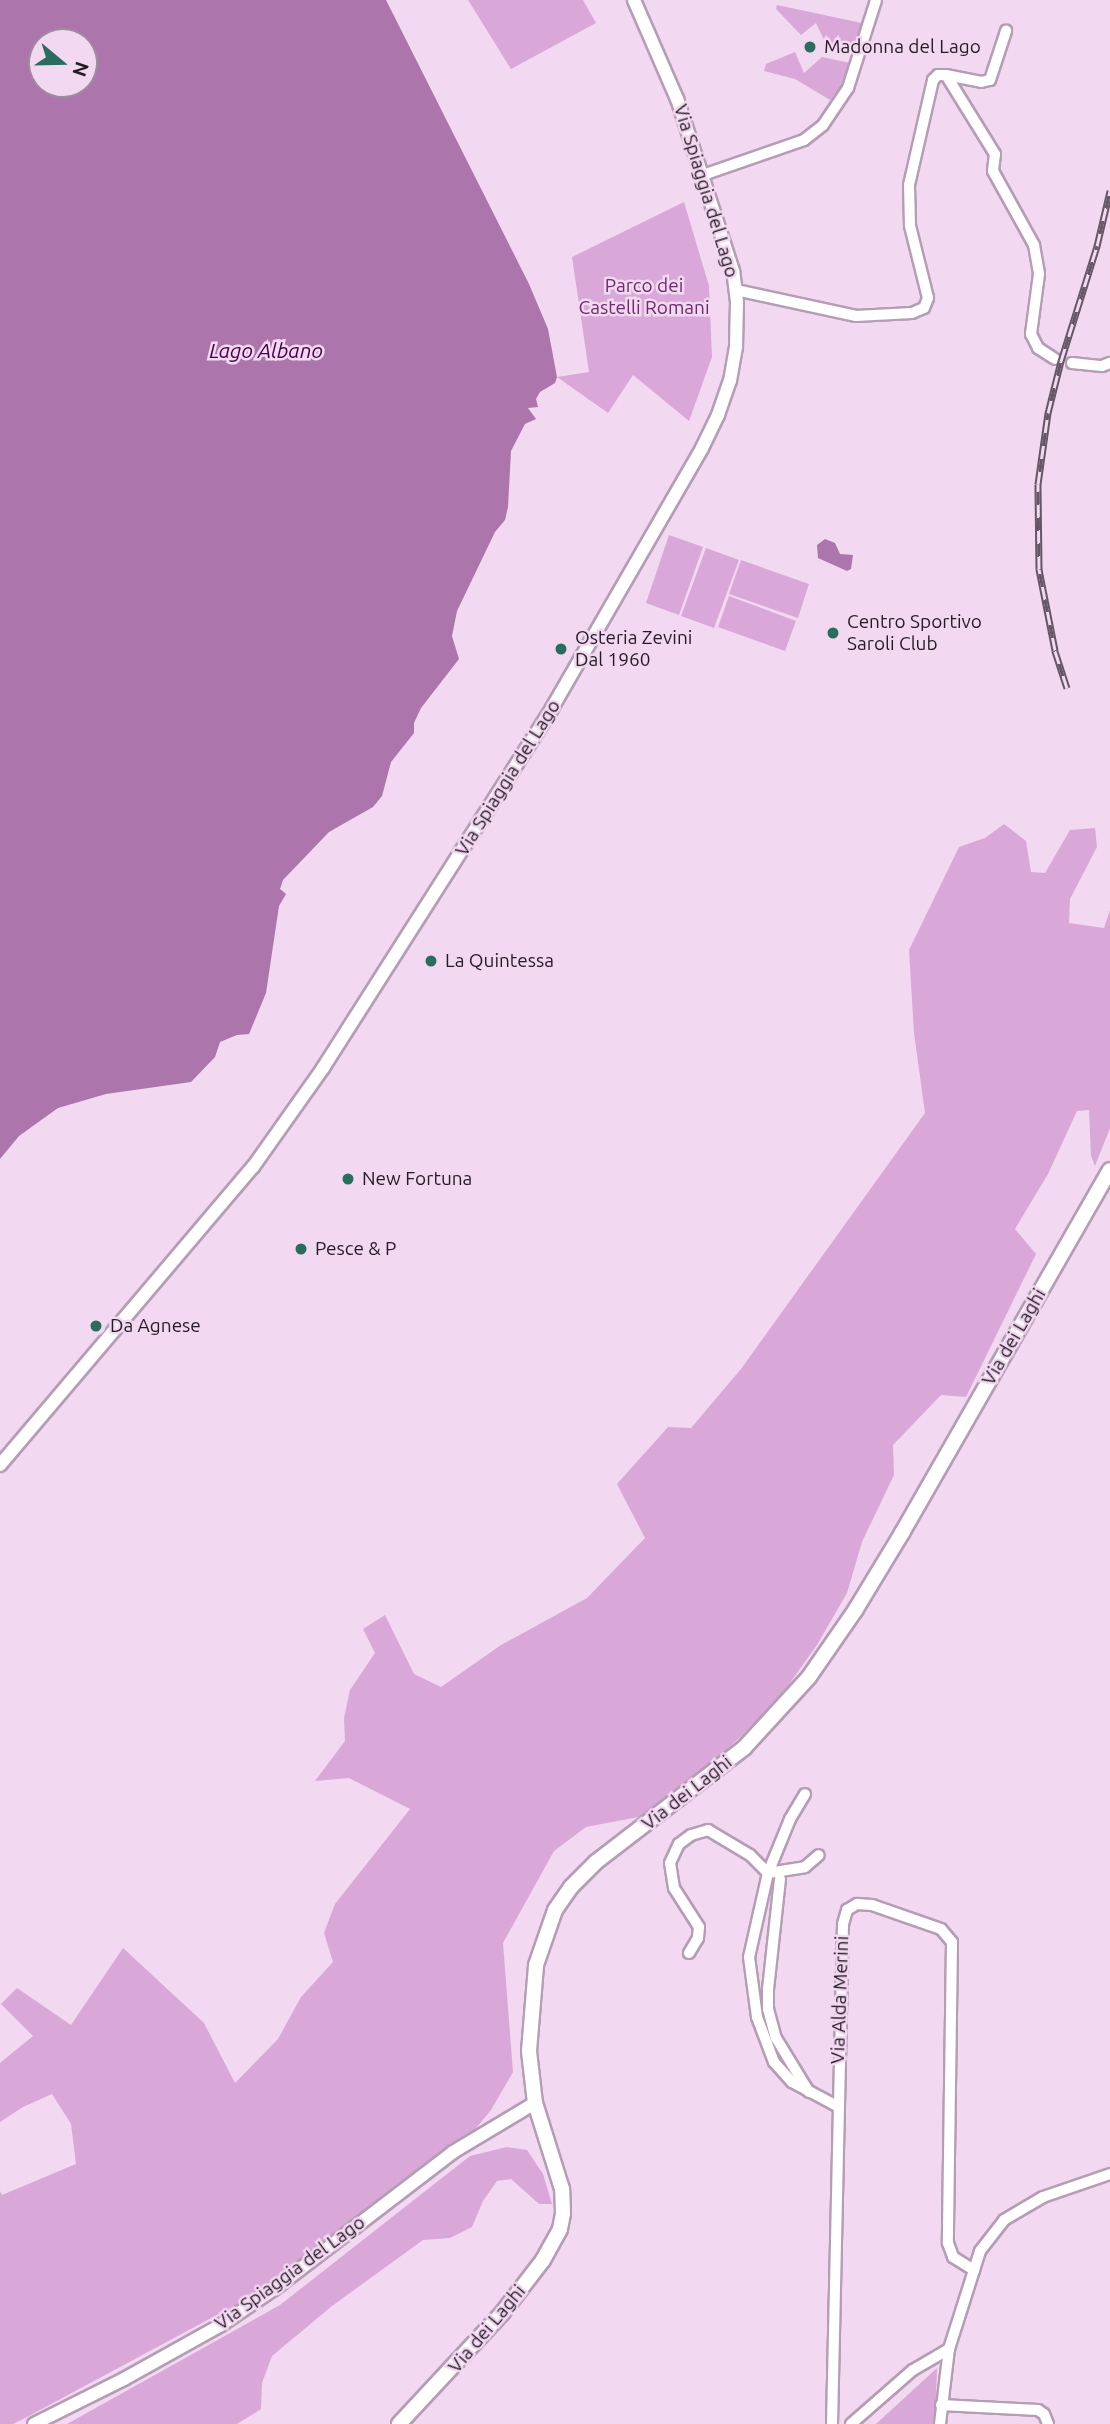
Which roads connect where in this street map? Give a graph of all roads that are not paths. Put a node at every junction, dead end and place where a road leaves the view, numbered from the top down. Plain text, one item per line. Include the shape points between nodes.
1 (634, 0) edge
2 (876, 0) edge
3 (1006, 31) dead end
4 (946, 75) junction
5 (704, 174) junction
6 (736, 290) junction
7 (1055, 359) dead end
8 (1072, 363) dead end
9 (1110, 363) edge
10 (1110, 1170) edge
11 (0, 1465) edge
12 (805, 1794) dead end
13 (819, 1855) dead end
14 (768, 1873) junction
15 (780, 1879) dead end
16 (690, 1952) dead end
17 (808, 2092) junction
18 (535, 2103) junction
19 (837, 2106) junction
20 (1110, 2174) edge
21 (974, 2270) junction
22 (949, 2348) junction
23 (941, 2405) junction
24 (34, 2424) edge
25 (399, 2424) edge
26 (832, 2424) edge
27 (851, 2424) edge
28 (940, 2424) edge
29 (1048, 2424) edge

1 - 5 street, Via Spiaggia del Lago
2 - 5 street via 848,88 823,125 804,140
3 - 4 street via 990,80
4 - 6 street via 933,80 909,185 911,226 928,298 925,308 856,316
4 - 7 street via 995,155 993,171 1034,245 1040,274 1031,334 1038,348
5 - 6 street, Via Spiaggia del Lago
6 - 11 street, Via Spiaggia del Lago via 735,355 713,427 541,727 265,1152
8 - 9 street
10 - 18 main road, Via dei Laghi via 902,1533 809,1677 734,1757 596,1862 559,1903 541,1941 533,1988 529,2042
12 - 14 street
13 - 14 street via 805,1867
14 - 16 street via 750,1855 712,1831 701,1831 676,1847 670,1863 672,1881 699,1929
14 - 17 street via 749,1950 753,1998 774,2062
15 - 17 street via 768,2009 776,2038
17 - 19 street
18 - 24 street, Via Spiaggia del Lago via 453,2151 221,2325
18 - 25 main road, Via dei Laghi via 562,2189 563,2213 556,2238 537,2270 496,2320
19 - 21 street, Via Alda Merini via 847,1910 857,1904 872,1905 945,1931 954,1955 948,2246 953,2257
19 - 26 street, Via Alda Merini
20 - 21 street via 1043,2197 1006,2218 985,2244
21 - 22 street
22 - 23 street
22 - 27 street via 913,2370
23 - 28 street
23 - 29 street via 1038,2410

